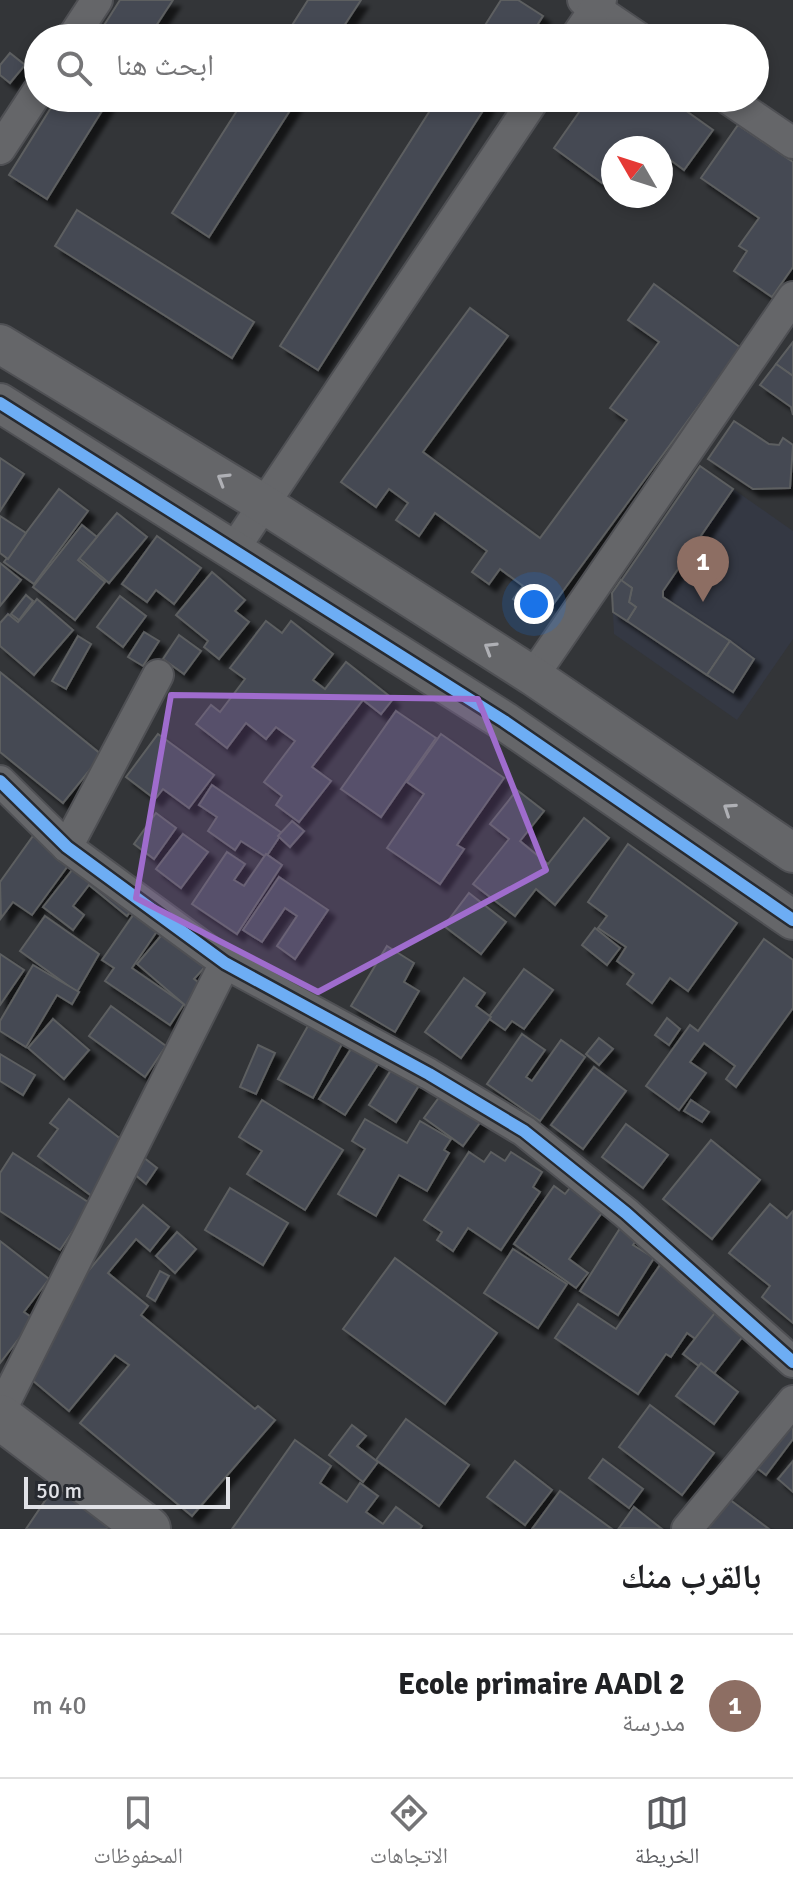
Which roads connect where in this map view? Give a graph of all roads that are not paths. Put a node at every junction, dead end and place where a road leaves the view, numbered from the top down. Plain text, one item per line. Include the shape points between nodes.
1 (97, 0) edge
2 (593, 3) edge
3 (81, 24) edge
4 (582, 24) edge
5 (621, 24) edge
6 (24, 112) edge
7 (526, 112) edge
8 (748, 112) edge
9 (793, 143) edge
10 (0, 149) edge
11 (793, 297) edge
12 (0, 344) edge
13 (0, 403) edge
14 (262, 503) junction
15 (232, 552) junction
16 (158, 675) dead end
17 (533, 676) junction
18 (0, 781) edge
19 (67, 847) junction
20 (793, 853) edge
21 (793, 920) edge
22 (225, 963) junction
23 (793, 1362) edge
24 (793, 1401) edge
25 (0, 1415) edge
26 (148, 1529) edge
27 (687, 1529) edge

1 - 3 street
2 - 4 street
2 - 5 street
6 - 10 street
7 - 14 street
8 - 9 street
11 - 17 street
14 -> 12 street
13 - 15 street
14 - 15 street
17 -> 14 street
15 - 21 street via 504,721
16 - 19 street
20 -> 17 street
18 - 19 street
19 - 22 street
22 - 23 street via 524,1131 626,1213
22 - 25 street
24 - 27 street
25 - 26 main road

